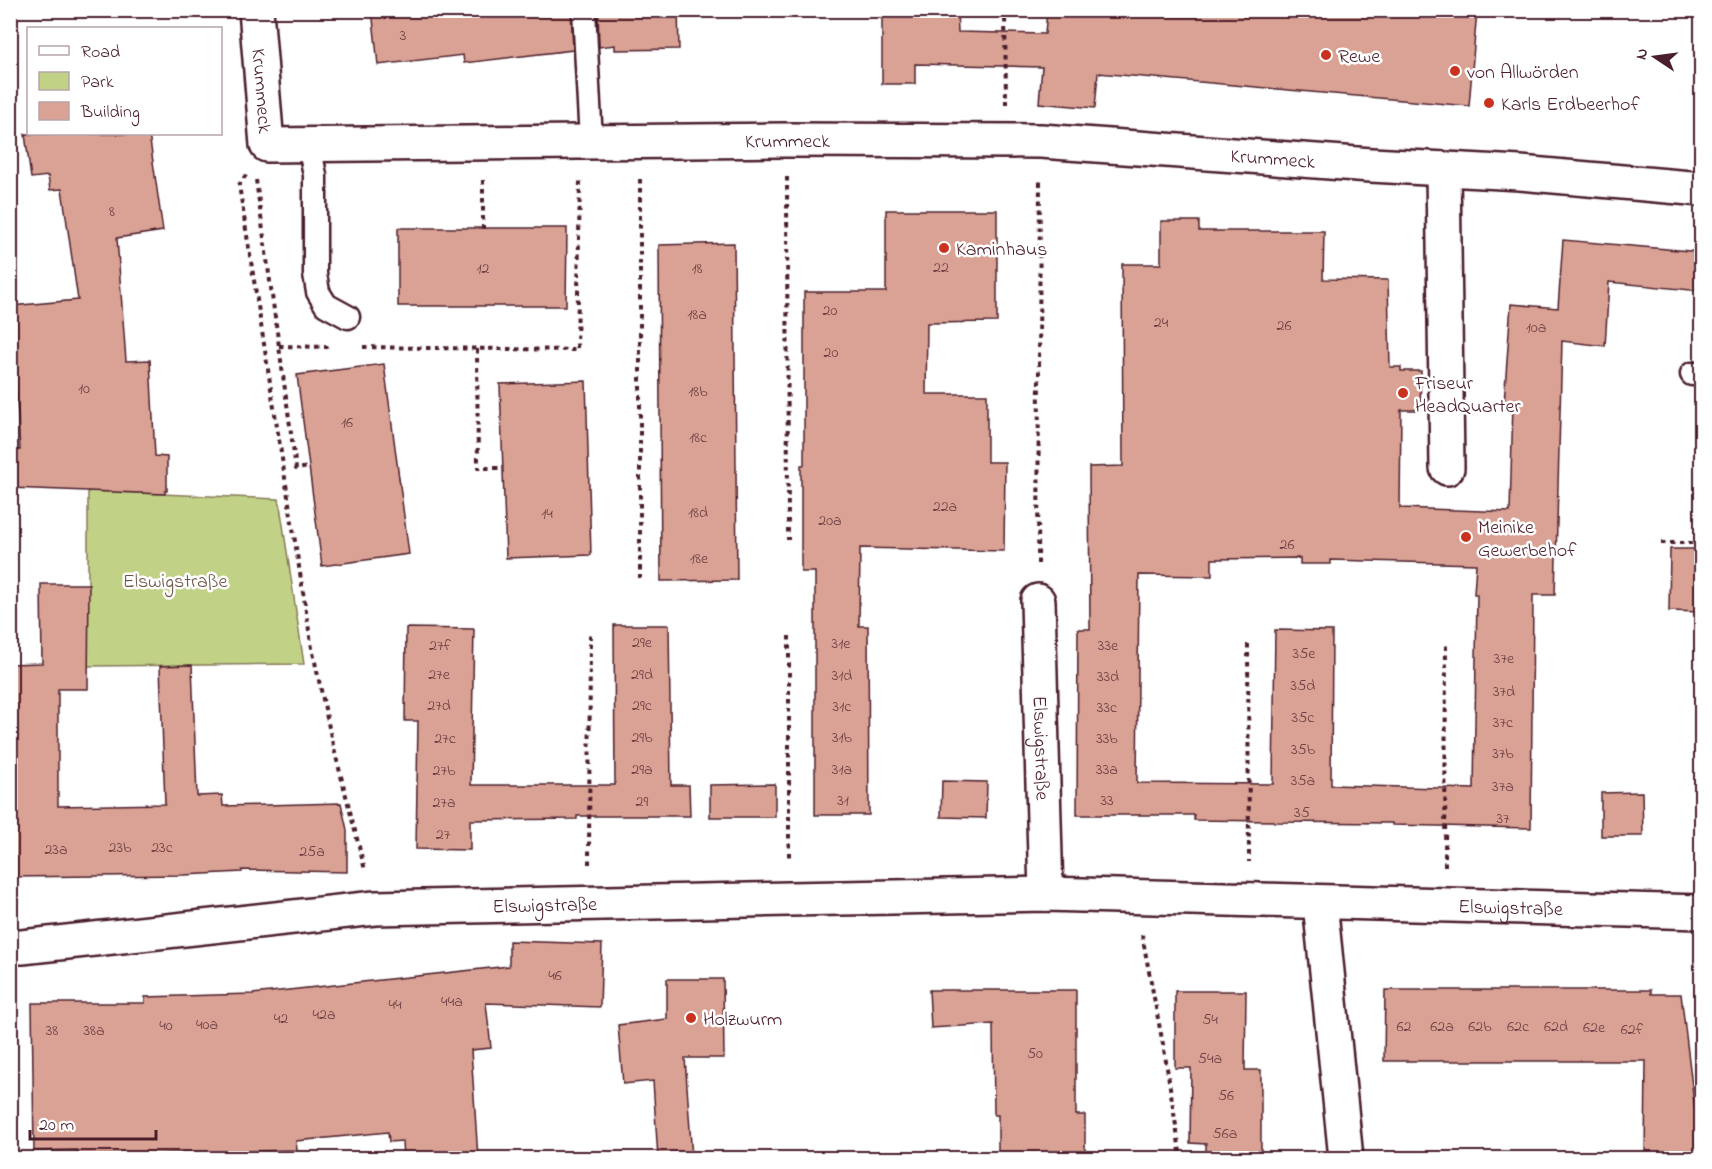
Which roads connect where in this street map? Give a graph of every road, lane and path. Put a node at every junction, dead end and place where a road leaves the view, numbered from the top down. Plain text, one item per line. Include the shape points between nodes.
1 (256, 10) edge
2 (584, 10) edge
3 (1005, 10) edge
4 (787, 140) junction
5 (1007, 140) junction
6 (640, 141) junction
7 (1041, 141) junction
8 (586, 142) junction
9 (483, 143) junction
10 (309, 144) junction
11 (267, 145) junction
12 (1443, 169) junction
13 (1701, 189) edge
14 (483, 229) dead end
15 (348, 317) dead end
16 (279, 346) junction
17 (337, 347) dead end
18 (361, 347) dead end
19 (477, 349) junction
20 (309, 467) dead end
21 (503, 468) dead end
22 (1447, 468) dead end
23 (788, 540) dead end
24 (1661, 543) dead end
25 (1701, 543) edge
26 (640, 578) dead end
27 (1038, 601) joint
28 (590, 631) dead end
29 (789, 636) dead end
30 (1446, 641) dead end
31 (1248, 644) dead end
32 (1692, 709) dead end
33 (1701, 709) edge
34 (1046, 894) junction
35 (1135, 897) junction
36 (789, 899) junction
37 (1249, 900) junction
38 (1320, 903) junction
39 (588, 904) junction
40 (1445, 906) junction
41 (375, 908) junction
42 (1701, 912) edge
43 (10, 947) edge
44 (1181, 1158) edge
45 (1346, 1158) edge

1 - 11 street, Krummeck
2 - 8 lane
3 - 5 path
4 - 5 street, Krummeck
4 - 6 street, Krummeck
4 - 23 path
5 - 7 street, Krummeck
6 - 8 street, Krummeck
6 - 26 path
7 - 12 street, Krummeck
7 - 27 path
8 - 9 street, Krummeck
8 - 19 path via 577,350
9 - 10 street, Krummeck
9 - 14 path
10 - 11 street, Krummeck
10 - 15 lane via 315,175 318,292 326,305
11 - 16 path via 256,182
11 - 41 path via 239,185 311,643
12 - 13 street, Krummeck
12 - 22 street
16 - 17 path
16 - 20 path via 296,468
18 - 19 path
19 - 21 path via 478,468
24 - 25 path
27 - 34 street, Elswigstraße
28 - 39 path
29 - 36 path
30 - 40 path
31 - 37 path
32 - 33 path
34 - 35 street, Elswigstraße
34 - 36 street, Elswigstraße
35 - 37 street, Elswigstraße
35 - 44 path
36 - 39 street, Elswigstraße
37 - 38 street, Elswigstraße
38 - 40 street, Elswigstraße
38 - 45 street
39 - 41 street, Elswigstraße
40 - 42 street, Elswigstraße
41 - 43 street, Elswigstraße

